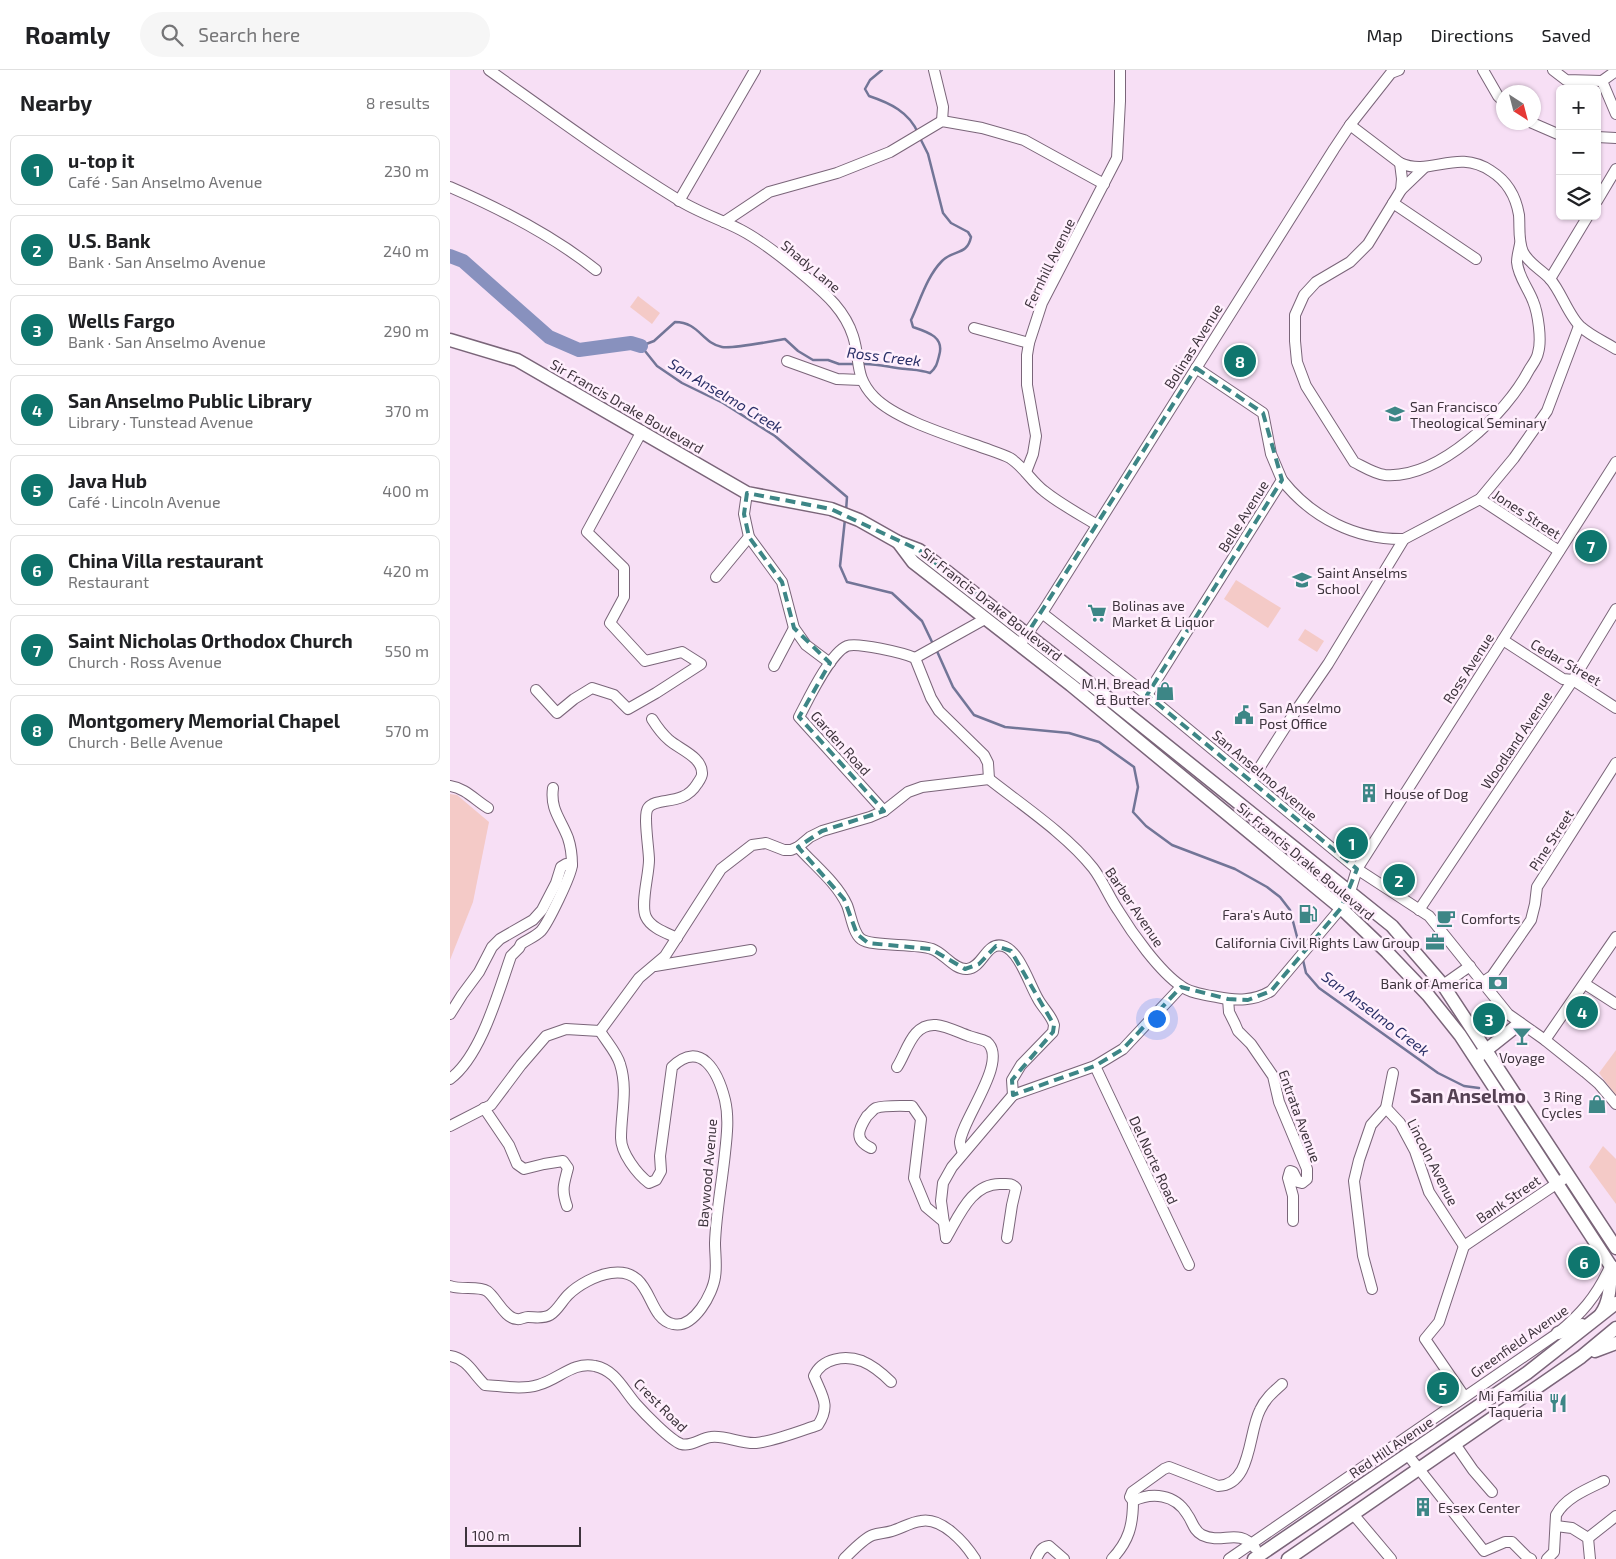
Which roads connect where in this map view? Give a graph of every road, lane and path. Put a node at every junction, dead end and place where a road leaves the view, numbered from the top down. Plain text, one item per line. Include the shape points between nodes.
1 (489, 70) edge
2 (756, 70) edge
3 (934, 70) edge
4 (1120, 70) edge
5 (1399, 70) edge
6 (1483, 70) edge
7 (1553, 70) edge
8 (1616, 71) edge
9 (1602, 81) junction
10 (1496, 93) edge
11 (1616, 114) edge
12 (942, 121) junction
13 (1350, 125) junction
14 (1541, 126) edge
15 (1556, 132) edge
16 (1601, 137) edge
17 (1616, 138) edge
18 (1400, 163) junction
19 (1424, 167) junction
20 (1616, 169) edge
21 (1104, 184) junction
22 (450, 187) edge
23 (1401, 190) junction
24 (1601, 194) edge
25 (679, 201) junction
26 (1393, 204) junction
27 (1586, 220) edge
28 (724, 222) junction
29 (1520, 244) junction
30 (1476, 259) dead end
31 (1532, 263) junction
32 (596, 270) dead end
33 (1521, 276) junction
34 (1550, 279) junction
35 (1580, 326) junction
36 (974, 328) dead end
37 (450, 340) edge
38 (1030, 343) junction
39 (1616, 349) edge
40 (787, 361) dead end
41 (1196, 368) junction
42 (860, 375) junction
43 (642, 431) junction
44 (1616, 462) edge
45 (1026, 472) junction
46 (1282, 480) junction
47 (747, 493) junction
48 (1480, 499) junction
49 (1097, 525) junction
50 (749, 537) junction
51 (1404, 539) junction
52 (898, 542) junction
53 (1559, 551) junction
54 (716, 578) dead end
55 (1616, 609) edge
56 (1042, 613) junction
57 (985, 619) junction
58 (794, 628) junction
59 (1027, 634) junction
60 (1503, 640) junction
61 (1019, 645) junction
62 (915, 658) junction
63 (830, 663) junction
64 (774, 666) dead end
65 (1573, 680) junction
66 (536, 690) dead end
67 (1147, 695) junction
68 (1616, 708) edge
69 (652, 719) dead end
70 (1616, 764) edge
71 (989, 779) junction
72 (1251, 781) junction
73 (450, 786) edge
74 (553, 788) dead end
75 (488, 808) dead end
76 (884, 811) junction
77 (798, 847) junction
78 (572, 865) junction
79 (1357, 869) junction
80 (1350, 892) junction
81 (1341, 908) junction
82 (1419, 910) junction
83 (677, 938) junction
84 (1616, 938) edge
85 (751, 950) dead end
86 (654, 966) junction
87 (1470, 966) junction
88 (1483, 982) junction
89 (1585, 984) junction
90 (1443, 985) junction
91 (1181, 987) junction
92 (1228, 999) junction
93 (1616, 1004) edge
94 (450, 1014) edge
95 (1520, 1024) junction
96 (600, 1031) junction
97 (1545, 1040) junction
98 (1487, 1051) junction
99 (1476, 1058) junction
100 (1094, 1066) junction
101 (897, 1067) dead end
102 (1393, 1073) dead end
103 (450, 1079) edge
104 (1013, 1095) junction
105 (1616, 1104) edge
106 (484, 1108) junction
107 (1386, 1108) junction
108 (450, 1126) edge
109 (871, 1148) dead end
110 (963, 1153) junction
111 (1568, 1176) junction
112 (1557, 1183) junction
113 (567, 1206) dead end
114 (1293, 1221) dead end
115 (944, 1222) junction
116 (1007, 1238) dead end
117 (1464, 1246) junction
118 (1616, 1248) edge
119 (1189, 1265) dead end
120 (1613, 1270) edge
121 (450, 1286) edge
122 (1372, 1289) dead end
123 (1616, 1303) edge
124 (1596, 1319) junction
125 (1616, 1328) edge
126 (1558, 1333) junction
127 (1616, 1343) edge
128 (450, 1356) edge
129 (1581, 1357) junction
130 (891, 1382) dead end
131 (1282, 1384) dead end
132 (1464, 1396) junction
133 (1455, 1444) junction
134 (1408, 1454) junction
135 (1419, 1468) junction
136 (1604, 1480) dead end
137 (1492, 1492) dead end
138 (1133, 1501) junction
139 (1353, 1514) junction
140 (1616, 1516) edge
141 (1556, 1526) junction
142 (1588, 1538) junction
143 (1252, 1543) junction
144 (1260, 1557) edge
145 (844, 1559) edge
146 (975, 1559) edge
147 (1036, 1559) edge
148 (1064, 1559) edge
149 (1112, 1559) edge
150 (1229, 1559) edge
151 (1288, 1559) edge
152 (1391, 1559) edge
153 (1532, 1559) edge
154 (1547, 1559) edge
155 (1590, 1559) edge

1 - 25 street, Shady Lane
2 - 25 street
3 - 12 street via 943,108
4 - 21 street, Fernhill Avenue via 1117,158
5 - 13 street, Bolinas Avenue via 1391,73
6 - 10 street
7 - 9 street via 1566,80
8 - 9 street
9 - 11 street
12 - 21 street via 1024,140
12 - 28 street via 890,152 837,174 769,192
13 - 18 street
13 - 41 street, Bolinas Avenue
14 - 15 street
16 - 17 street
18 - 19 street
18 - 23 street
19 - 23 street
19 - 29 street via 1456,162 1477,163 1505,182 1514,196 1519,214
20 - 24 street
21 - 38 street, Fernhill Avenue via 1042,303
22 - 32 street via 544,234
23 - 26 street
25 - 28 street, Shady Lane
26 - 30 street
26 - 33 street via 1368,244 1350,262 1316,282 1304,295 1295,314 1297,362 1306,386 1354,462 1384,475 1418,470 1448,455 1502,409 1524,380 1538,353 1539,328 1534,302
27 - 34 street
28 - 42 street, Shady Lane via 761,242 839,308 853,336
29 - 31 street
29 - 33 street via 1517,261
31 - 33 street
31 - 34 street
34 - 35 street
35 - 39 street
35 - 48 street via 1547,411
36 - 38 street
37 - 43 main road, Sir Francis Drake Boulevard via 516,360
38 - 45 street, Fernhill Avenue via 1027,385 1036,436
40 - 42 street via 837,380
41 - 46 street, Belle Avenue via 1263,413 1271,454
41 - 49 street, Bolinas Avenue
42 - 45 street via 876,399 895,413 1009,458
43 - 47 main road, Sir Francis Drake Boulevard
43 - 66 street via 587,532 624,568 624,597 610,622 645,661 682,652 701,664 628,709 614,695 592,688 557,713
44 - 53 street, Ross Avenue
45 - 49 street via 1043,490
46 - 51 street via 1292,493 1332,522 1383,540
46 - 67 street, Belle Avenue
47 - 50 street via 744,514
47 - 52 main road, Sir Francis Drake Boulevard via 831,510 859,520
48 - 51 street
48 - 53 street, Jones Street
49 - 56 street, Bolinas Avenue
50 - 54 street
50 - 58 street via 782,582
51 - 72 street via 1328,664
52 - 57 main road, Sir Francis Drake Boulevard via 913,562
52 - 59 main road, Sir Francis Drake Boulevard via 919,550
53 - 60 street, Ross Avenue
55 - 65 street, Woodland Avenue
56 - 59 street, Bolinas Avenue
56 - 67 street, San Anselmo Avenue
57 - 61 main road, Sir Francis Drake Boulevard
57 - 62 street
58 - 63 street via 806,645
58 - 64 street
59 - 61 street, Bolinas Avenue
59 - 80 main road, Sir Francis Drake Boulevard
60 - 65 street, Cedar Street via 1563,679
60 - 79 street, Ross Avenue
61 - 81 main road, Sir Francis Drake Boulevard
62 - 63 street via 856,645 847,646
62 - 71 street via 930,698 939,712 984,755
63 - 76 street, Garden Road via 799,717
65 - 68 street, Cedar Street
65 - 82 street, Woodland Avenue
67 - 72 street, San Anselmo Avenue
69 - 83 street via 663,735 692,756 701,768 702,776 690,792 674,800 656,802 646,810 649,868 645,916 650,923
70 - 88 street, Pine Street via 1537,887 1531,920 1492,976
71 - 76 street via 922,787 908,792
71 - 91 street, Barber Avenue via 1076,850 1094,869 1118,911 1149,954
72 - 79 street, San Anselmo Avenue
73 - 75 street via 460,787
74 - 78 street via 552,805 568,838
76 - 77 street via 822,831
77 - 83 street via 784,850 766,844 752,845 721,869
77 - 104 street via 844,899 857,934 868,943 931,949 965,969 979,964 996,946 1004,946 1010,951 1054,1025 1053,1032 1021,1065 1012,1080
78 - 94 street via 561,867 551,894 534,920 492,946 479,972
78 - 103 street via 547,924 511,956 476,1046 466,1064
79 - 80 street, Ross Avenue
79 - 82 street, San Anselmo Avenue
80 - 81 street, Barber Avenue
80 - 90 main road, Sir Francis Drake Boulevard via 1392,926
81 - 92 street, Barber Avenue via 1271,991 1248,1000
81 - 99 main road, Sir Francis Drake Boulevard via 1428,995
82 - 87 street, San Anselmo Avenue via 1429,916
83 - 86 street
84 - 89 street
85 - 86 street
86 - 96 street via 639,978
87 - 88 street, San Anselmo Avenue
87 - 90 street
88 - 95 street, San Anselmo Avenue
89 - 93 street
89 - 97 street
90 - 98 main road, Sir Francis Drake Boulevard
91 - 92 street, Barber Avenue
91 - 100 street via 1123,1049
92 - 114 street, Entrata Avenue via 1229,1012 1238,1031 1273,1076 1279,1102 1306,1169 1307,1179 1302,1183 1293,1172 1290,1171 1288,1178 1293,1196
95 - 97 street, San Anselmo Avenue
95 - 98 main road
96 - 106 street via 566,1029 546,1036 491,1105
96 - 121 street, Baywood Avenue via 620,1063 624,1092 622,1145 635,1169 648,1183 656,1180 661,1171 660,1156 672,1067 680,1059 693,1055 704,1059 716,1074 726,1101 728,1127 715,1243 716,1277 710,1294 687,1322 674,1324 662,1318 643,1284 628,1273 612,1273 596,1277 568,1294 551,1314 516,1320 484,1289
97 - 105 street, San Anselmo Avenue via 1599,1084
98 - 99 main road
98 - 111 main road, Sir Francis Drake Boulevard
99 - 112 main road, Sir Francis Drake Boulevard
100 - 104 street
100 - 119 street, Del Norte Road
101 - 110 street via 914,1034 924,1026 936,1025 986,1042 992,1050 993,1061 986,1084 963,1131 960,1143
102 - 107 street
104 - 110 street
106 - 108 street
106 - 113 street via 509,1145 517,1164 524,1169 563,1161 568,1168 562,1186
107 - 117 street, Lincoln Avenue via 1400,1124 1415,1151 1429,1192
107 - 122 street via 1371,1125 1354,1181 1363,1256
109 - 115 street via 859,1137 860,1126 870,1113 876,1108 912,1106 921,1119 914,1178 926,1207
110 - 115 street via 943,1183
111 - 112 street, Bank Street
111 - 118 main road, Sir Francis Drake Boulevard
112 - 117 street, Bank Street
112 - 120 main road, Sir Francis Drake Boulevard
115 - 116 street via 946,1238 963,1206 974,1194 993,1183 1012,1184 1016,1188
117 - 132 street via 1439,1322 1426,1338
120 - 124 main road via 1607,1302
120 - 126 street, Greenfield Avenue via 1579,1316
123 - 124 main road, Red Hill Avenue
124 - 126 main road
124 - 134 main road, Red Hill Avenue via 1527,1373
125 - 129 main road
126 - 132 street, Greenfield Avenue
127 - 129 main road
128 - 130 street, Crest Road via 466,1363 485,1386 536,1386 576,1366 595,1366 616,1378 669,1436 687,1445 708,1437 756,1443 818,1425 826,1410 814,1376 828,1361 844,1358 862,1361
129 - 133 main road
131 - 138 street via 1267,1397 1259,1412 1236,1480 1218,1486 1169,1467 1132,1492 1130,1497
132 - 143 street, Greenfield Avenue
133 - 135 main road
133 - 137 street
134 - 135 street
134 - 144 main road, Red Hill Avenue
135 - 139 main road
135 - 153 street via 1484,1551 1512,1542
136 - 141 street via 1564,1504 1556,1515
138 - 143 street via 1144,1496 1169,1498 1184,1509 1195,1530 1202,1535 1214,1539 1237,1536
138 - 149 street via 1129,1534
139 - 151 main road
139 - 152 street
140 - 142 street
141 - 142 street via 1572,1528
141 - 154 street via 1554,1552
142 - 155 street
143 - 144 street
143 - 150 street, Greenfield Avenue
145 - 146 street via 872,1535 932,1520 953,1533
147 - 148 street via 1041,1550 1049,1546

